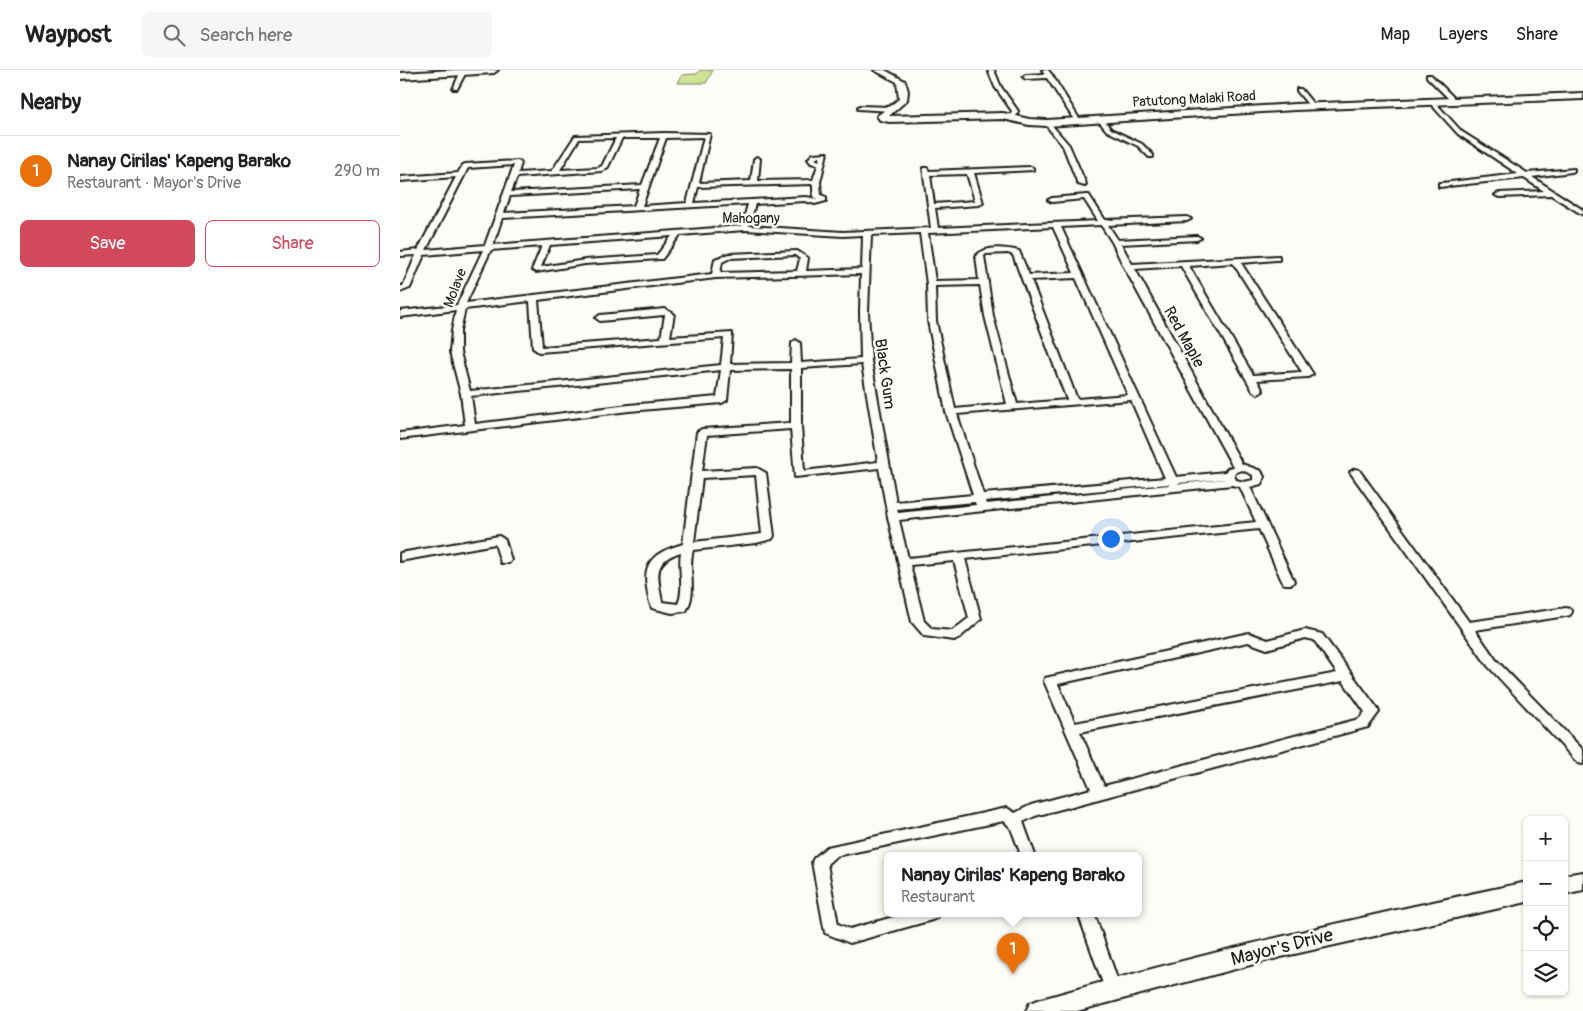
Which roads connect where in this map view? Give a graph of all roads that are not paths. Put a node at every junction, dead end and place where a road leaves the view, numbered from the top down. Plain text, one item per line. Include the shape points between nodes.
1 (494, 70) edge
2 (878, 70) edge
3 (991, 70) edge
4 (463, 72) junction
5 (1048, 73) edge
6 (400, 76) edge
7 (1429, 76) dead end
8 (1026, 77) dead end
9 (455, 88) dead end
10 (1298, 90) dead end
11 (1583, 96) edge
12 (1453, 100) junction
13 (1431, 101) junction
14 (1312, 106) junction
15 (860, 108) dead end
16 (891, 109) junction
17 (1009, 117) junction
18 (1100, 118) junction
19 (1077, 120) junction
20 (1047, 123) junction
21 (664, 135) junction
22 (620, 136) junction
23 (1151, 156) dead end
24 (757, 159) dead end
25 (822, 163) dead end
26 (1031, 169) dead end
27 (1572, 170) dead end
28 (556, 172) junction
29 (970, 172) junction
30 (1523, 174) junction
31 (514, 175) junction
32 (460, 176) junction
33 (400, 179) edge
34 (816, 182) junction
35 (754, 183) junction
36 (1082, 184) dead end
37 (1442, 184) dead end
38 (696, 185) junction
39 (644, 187) junction
40 (1552, 193) junction
41 (507, 194) junction
42 (1500, 195) dead end
43 (1052, 200) dead end
44 (752, 202) junction
45 (690, 205) junction
46 (931, 206) junction
47 (637, 208) junction
48 (1583, 213) edge
49 (499, 216) junction
50 (1187, 219) dead end
51 (1102, 222) junction
52 (1056, 225) junction
53 (745, 228) junction
54 (935, 230) junction
55 (924, 231) junction
56 (678, 233) junction
57 (866, 234) junction
58 (1197, 238) dead end
59 (1116, 242) junction
60 (547, 243) junction
61 (488, 247) junction
62 (420, 252) junction
63 (400, 254) edge
64 (1276, 258) dead end
65 (1235, 260) junction
66 (1182, 263) junction
67 (1128, 268) junction
68 (865, 271) junction
69 (801, 272) junction
70 (1077, 275) junction
71 (716, 276) junction
72 (410, 277) junction
73 (400, 278) edge
74 (1026, 278) junction
75 (984, 282) junction
76 (931, 284) junction
77 (400, 289) edge
78 (534, 298) junction
79 (461, 306) junction
80 (400, 314) edge
81 (600, 318) dead end
82 (665, 339) junction
83 (796, 343) dead end
84 (866, 361) junction
85 (796, 366) junction
86 (727, 367) junction
87 (1252, 378) junction
88 (1258, 391) dead end
89 (466, 394) junction
90 (1134, 397) junction
91 (1073, 402) junction
92 (1013, 407) junction
93 (951, 412) junction
94 (796, 426) junction
95 (470, 427) junction
96 (400, 436) edge
97 (884, 464) junction
98 (1238, 468) junction
99 (1354, 472) dead end
100 (697, 475) junction
101 (1235, 481) junction
102 (1174, 484) junction
103 (980, 504) junction
104 (892, 511) junction
105 (1262, 525) junction
106 (688, 546) junction
107 (959, 556) junction
108 (400, 557) edge
109 (506, 560) dead end
110 (904, 562) junction
111 (1288, 582) dead end
112 (1566, 612) dead end
113 (1467, 628) junction
114 (1346, 676) junction
115 (1071, 730) junction
116 (1583, 759) edge
117 (1100, 793) junction
118 (1013, 821) junction
119 (1027, 852) edge
120 (1583, 881) edge
121 (1568, 884) edge
122 (1523, 893) edge
123 (918, 917) edge
124 (1087, 917) edge
125 (1113, 990) junction
126 (1038, 1011) edge

1 - 4 street
2 - 16 street via 901,81 903,100
3 - 17 street via 998,87 1015,111
4 - 6 street
4 - 9 street
5 - 8 street
5 - 19 street
7 - 12 street
10 - 14 street
11 - 12 street, Patutong Malaki Road
12 - 13 street, Patutong Malaki Road
13 - 14 street, Patutong Malaki Road
13 - 30 street via 1460,133
14 - 18 street, Patutong Malaki Road
15 - 16 street
16 - 17 street, Patutong Malaki Road via 883,118
17 - 20 street, Patutong Malaki Road
18 - 19 street, Patutong Malaki Road
18 - 23 street via 1109,130 1140,144
19 - 20 street, Patutong Malaki Road
20 - 36 street via 1066,145
21 - 22 street
21 - 38 street via 708,135
21 - 39 street
22 - 28 street via 605,167 600,170
22 - 28 street via 576,137
24 - 35 street
25 - 34 street
26 - 29 street
27 - 30 street
28 - 31 street
29 - 46 street via 979,203
29 - 46 street via 925,171
30 - 37 street
30 - 40 street
31 - 32 street, Molave via 518,163 465,166
31 - 41 street, Molave
32 - 33 street
32 - 62 street
34 - 35 street
34 - 44 street via 816,196 823,199 815,202 806,199
35 - 38 street
38 - 45 street
39 - 41 street
39 - 47 street
40 - 42 street
40 - 48 street
41 - 49 street, Molave
43 - 51 street, Red Maple via 1086,197
44 - 45 street
44 - 53 street
45 - 47 street
46 - 54 street
47 - 49 street
49 - 61 street, Molave
50 - 51 street, Mahogany
51 - 52 street, Mahogany
51 - 59 street, Red Maple
52 - 54 street, Mahogany
52 - 70 street
53 - 56 street, Mahogany
53 - 57 street, Mahogany
54 - 55 street, Mahogany
55 - 57 street, Mahogany
55 - 76 street
56 - 60 street, Mahogany
56 - 60 street via 659,257 585,262 536,270
57 - 68 street, Black Gum
58 - 59 street
59 - 67 street, Red Maple
60 - 61 street, Mahogany
61 - 62 street, Mahogany
61 - 79 street, Molave
62 - 63 street, Mahogany
62 - 72 street
64 - 65 street
65 - 66 street
65 - 87 street via 1308,374
66 - 67 street
66 - 87 street
67 - 98 street, Red Maple
68 - 69 street
68 - 84 street, Black Gum
69 - 71 street
69 - 71 street via 804,258 796,253 729,256 718,261
70 - 74 street
70 - 90 street
71 - 78 street
72 - 73 street
72 - 77 street via 406,288
74 - 75 street via 1016,253 984,252 980,256
74 - 91 street
75 - 76 street
75 - 92 street via 989,316
76 - 93 street via 932,321
78 - 79 street
78 - 82 street via 538,348 542,350
79 - 80 street
79 - 89 street, Molave via 455,352
81 - 82 street via 665,312 670,314
82 - 86 street via 729,335
83 - 85 street
84 - 85 street
84 - 97 street, Black Gum
85 - 86 street
85 - 94 street
86 - 89 street
86 - 95 street via 722,400
87 - 88 street
89 - 95 street, Molave
90 - 91 street
90 - 102 street
91 - 92 street
92 - 93 street
93 - 103 street
94 - 97 street via 799,475
94 - 100 street via 702,432
95 - 96 street
97 - 104 street, Black Gum
98 - 101 street via 1232,470
98 - 101 street via 1254,470 1259,477 1254,483
99 - 113 street
100 - 106 street
100 - 106 street via 761,473 768,536 757,541
101 - 102 street
101 - 105 street
102 - 103 street
103 - 104 street
104 - 110 street, Black Gum
105 - 107 street
105 - 111 street
106 - 106 street via 684,556 688,601 682,608 656,605 652,571 657,561
107 - 110 street
107 - 110 street, Black Gum via 975,619 954,636 928,633 918,622
108 - 109 street via 499,540
112 - 113 street
113 - 116 street via 1492,663
114 - 115 street
114 - 115 street via 1318,637 1305,634 1267,645 1249,636 1050,681
114 - 117 street via 1372,712 1363,723
115 - 117 street
117 - 118 street via 1031,811
118 - 119 street
118 - 123 street via 1007,814 841,849 832,851 820,862 831,928 850,936
120 - 121 street
122 - 125 street, Mayor's Drive via 1416,914
124 - 125 street
125 - 126 street, Mayor's Drive

